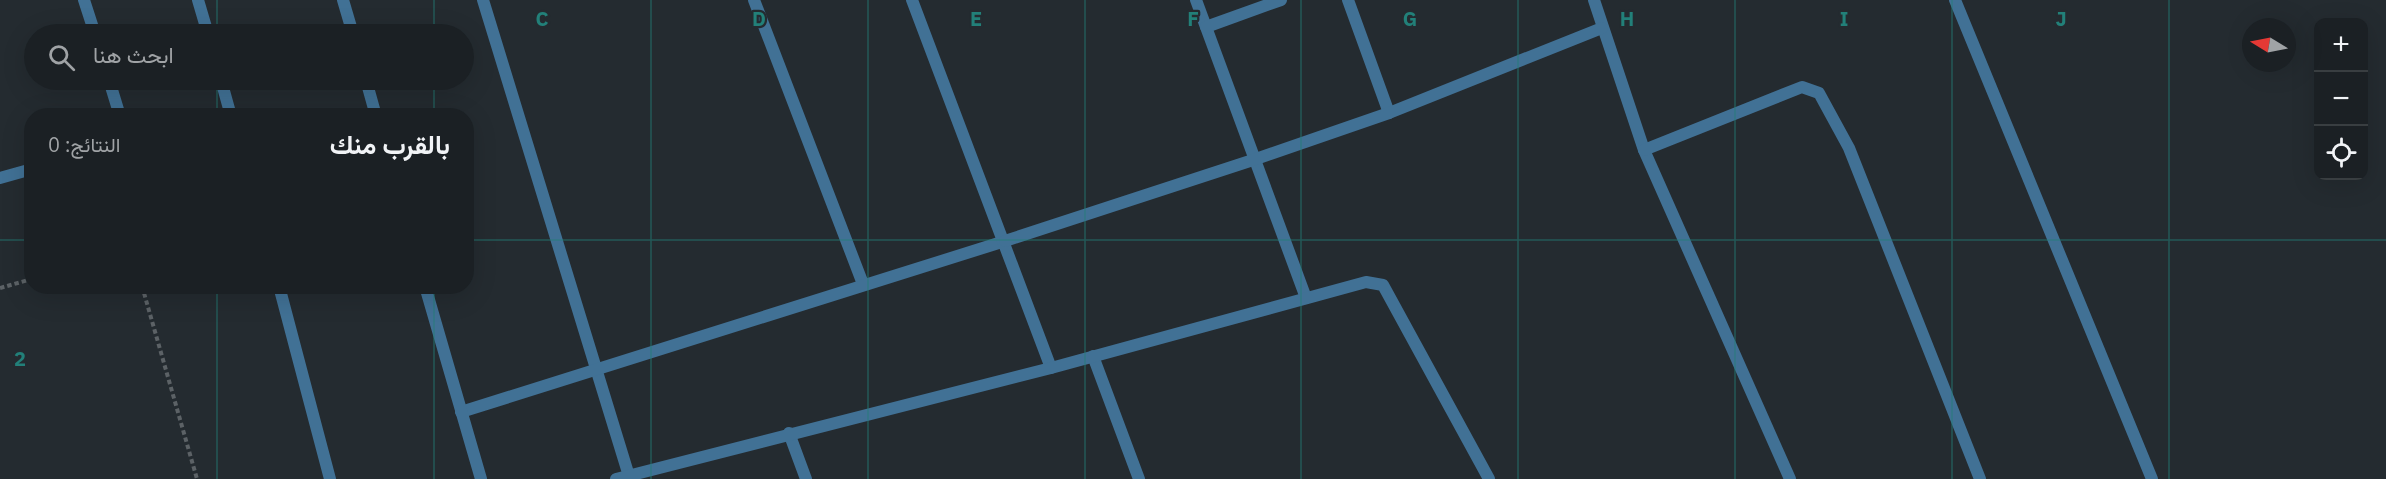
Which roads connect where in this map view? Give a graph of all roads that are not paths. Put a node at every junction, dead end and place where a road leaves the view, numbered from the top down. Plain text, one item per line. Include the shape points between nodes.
1 (84, 0) edge
2 (198, 0) edge
3 (343, 0) edge
4 (483, 0) edge
5 (754, 0) edge
6 (912, 0) edge
7 (1196, 0) edge
8 (1281, 0) edge
9 (1348, 0) edge
10 (1594, 0) edge
11 (1954, 0) edge
12 (92, 24) edge
13 (205, 24) edge
14 (350, 24) edge
15 (1206, 27) junction
16 (1602, 28) junction
17 (112, 90) edge
18 (224, 90) edge
19 (369, 90) edge
20 (118, 108) edge
21 (229, 108) edge
22 (374, 108) edge
23 (1389, 113) junction
24 (1644, 150) junction
25 (1253, 160) junction
26 (24, 171) edge
27 (0, 178) edge
28 (1005, 241) junction
29 (862, 284) junction
30 (281, 294) edge
31 (427, 294) edge
32 (1306, 298) junction
33 (1093, 356) junction
34 (1051, 368) junction
35 (597, 371) junction
36 (461, 412) junction
37 (789, 433) junction
38 (629, 476) junction
39 (330, 479) edge
40 (481, 479) edge
41 (616, 479) edge
42 (806, 479) edge
43 (1139, 479) edge
44 (1489, 479) edge
45 (1790, 479) edge
46 (1980, 479) edge
47 (2152, 479) edge

1 - 12 street
2 - 13 street
3 - 14 street
4 - 35 street
5 - 29 street
6 - 28 street
7 - 15 street
8 - 15 street
9 - 23 street
10 - 16 street
11 - 47 street
15 - 25 street
16 - 23 street
16 - 24 street
17 - 20 street
18 - 21 street
19 - 22 street
23 - 25 street
24 - 45 street
24 - 46 street via 1802,87 1819,93 1849,148
25 - 28 street
25 - 32 street
26 - 27 street
28 - 29 street
28 - 34 street
29 - 35 street
30 - 39 street
31 - 36 street
32 - 33 street
32 - 44 street via 1366,282 1383,285
33 - 34 street
33 - 43 street
34 - 37 street
35 - 36 street
35 - 38 street
36 - 40 street
37 - 38 street
37 - 42 street
38 - 41 street

